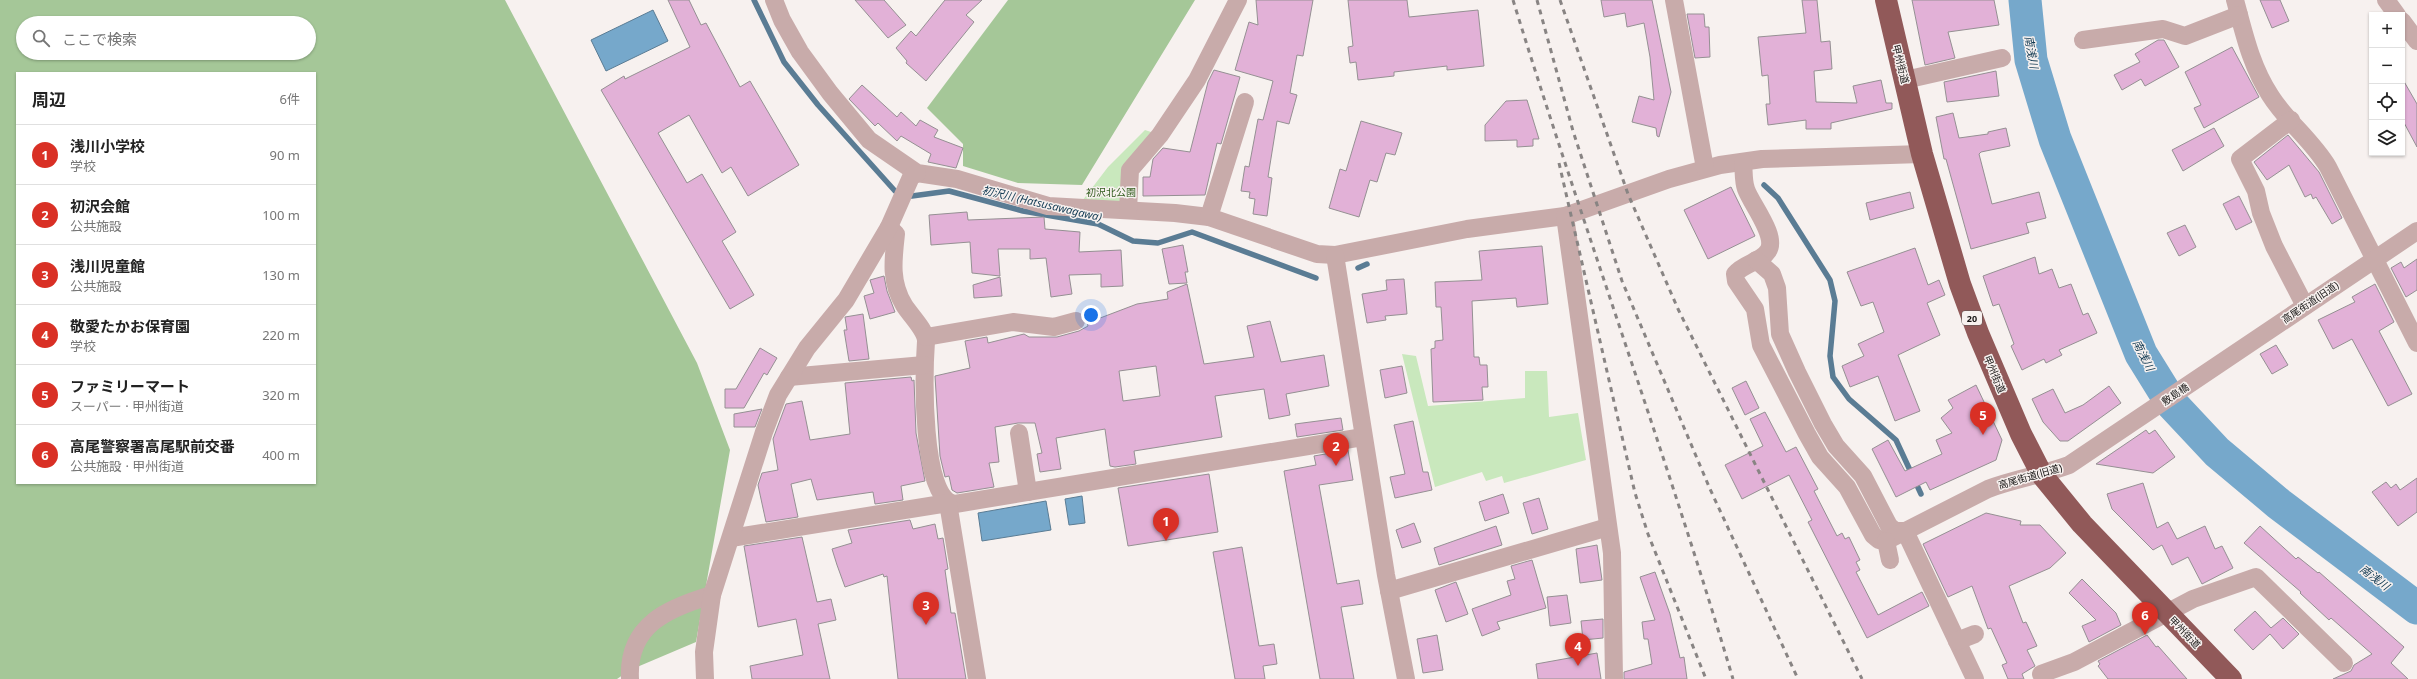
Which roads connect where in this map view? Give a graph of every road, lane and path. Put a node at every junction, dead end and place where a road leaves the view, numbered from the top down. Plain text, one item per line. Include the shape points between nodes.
1 (774, 0) edge
2 (1238, 0) edge
3 (1674, 0) edge
4 (1886, 0) edge
5 (2386, 0) edge
6 (2237, 7) edge
7 (2395, 12) edge
8 (2405, 25) edge
9 (2083, 40) dead end
10 (2417, 41) edge
11 (2002, 58) dead end
12 (1905, 80) junction
13 (1245, 102) dead end
14 (2291, 120) junction
15 (1922, 154) junction
16 (1743, 162) junction
17 (1705, 168) junction
18 (914, 175) junction
19 (1128, 210) junction
20 (1565, 216) junction
21 (1209, 217) junction
22 (889, 227) junction
23 (2417, 231) edge
24 (1335, 255) junction
25 (1756, 260) junction
26 (2374, 260) junction
27 (2305, 306) junction
28 (1076, 321) dead end
29 (926, 337) junction
30 (2417, 342) edge
31 (924, 365) junction
32 (2204, 374) joint
33 (789, 377) junction
34 (2147, 413) joint
35 (1019, 433) dead end
36 (1363, 437) junction
37 (2042, 475) junction
38 (1028, 492) junction
39 (948, 503) junction
40 (1608, 527) junction
41 (1905, 531) junction
42 (731, 538) junction
43 (1886, 541) junction
44 (1890, 560) dead end
45 (1389, 591) junction
46 (712, 595) junction
47 (2167, 613) junction
48 (1974, 634) dead end
49 (1957, 641) junction
50 (2344, 662) dead end
51 (2041, 674) dead end
52 (630, 679) edge
53 (705, 679) edge
54 (977, 679) edge
55 (1406, 679) edge
56 (1614, 679) edge
57 (1975, 679) edge
58 (2231, 679) edge

1 - 18 street via 800,52 830,93 869,140
2 - 19 street via 1197,80 1160,135 1130,170
3 - 17 street
4 - 12 highway, 甲州街道 / 20
5 - 7 street
6 - 9 street via 2185,36 2163,29
6 - 14 street via 2248,51 2270,96
8 - 10 street
11 - 12 street
12 - 15 highway, 甲州街道 / 20
13 - 21 street
14 - 26 street via 2321,156
14 - 27 street via 2240,159 2256,191 2261,213 2274,246
15 - 16 street
15 - 37 highway, 甲州街道 / 20 via 1946,241 1978,333 2021,434
16 - 17 street
16 - 25 street via 1746,189 1766,226 1770,243 1769,250
17 - 20 street
18 - 19 street via 957,179 1048,206
18 - 22 street
19 - 21 street
20 - 24 street via 1467,229
20 - 40 street
21 - 24 street via 1317,254
22 - 29 street via 896,234 892,266 895,285 903,304
22 - 33 street via 846,300 807,348
23 - 26 street, 高尾街道(旧道)
24 - 36 street
25 - 41 street via 1772,274 1777,288 1780,334 1823,424 1836,446 1862,476 1889,526 1895,531
25 - 43 street via 1740,268 1736,274 1736,281 1755,309 1762,345 1820,457 1847,487 1873,535
26 - 27 street, 高尾街道(旧道)
26 - 30 street
27 - 32 street, 高尾街道(旧道)
28 - 29 street via 1054,327 1013,322
29 - 31 street
31 - 33 street
31 - 39 street via 927,441 941,496
32 - 34 street, 敷島橋
33 - 42 street via 778,395 764,432
34 - 37 street, 高尾街道(旧道) via 2069,465
35 - 38 street
36 - 38 street
36 - 45 street
37 - 41 street, 高尾街道(旧道) via 1988,489
37 - 47 highway, 甲州街道 / 20 via 2067,507
38 - 39 street
39 - 42 street
39 - 54 street
40 - 45 street
40 - 56 street via 1614,586
41 - 43 street, 高尾街道(旧道)
41 - 49 street
42 - 46 street
43 - 44 street
45 - 55 street
46 - 52 street via 672,608 650,624 635,645 629,664
46 - 53 street via 704,652
47 - 50 street via 2193,599 2256,577
47 - 51 street via 2074,662
47 - 58 highway, 甲州街道 / 20
48 - 49 street
49 - 57 street

